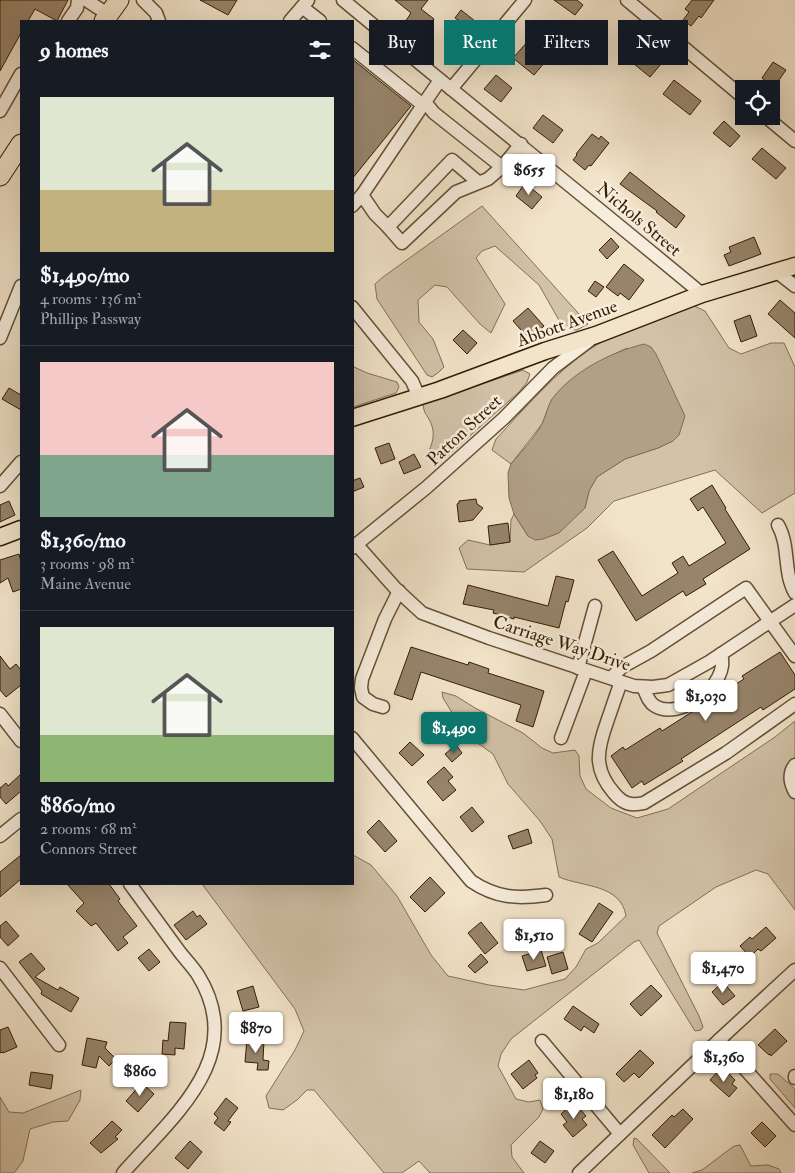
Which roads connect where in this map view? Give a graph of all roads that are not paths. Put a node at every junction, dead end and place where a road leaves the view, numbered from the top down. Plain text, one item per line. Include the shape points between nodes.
1 (78, 0) edge
2 (86, 0) edge
3 (143, 0) edge
4 (343, 0) edge
5 (525, 0) edge
6 (627, 0) edge
7 (305, 3) edge
8 (111, 12) edge
9 (69, 20) edge
10 (161, 20) edge
11 (291, 20) edge
12 (319, 20) edge
13 (354, 50) edge
14 (20, 76) edge
15 (440, 80) junction
16 (451, 89) junction
17 (735, 90) edge
18 (424, 104) junction
19 (0, 110) edge
20 (776, 125) edge
21 (795, 141) edge
22 (521, 144) junction
23 (20, 146) edge
24 (502, 167) junction
25 (0, 176) edge
26 (478, 182) junction
27 (362, 194) junction
28 (354, 204) edge
29 (388, 227) junction
30 (795, 266) edge
31 (777, 272) junction
32 (795, 286) edge
33 (20, 288) edge
34 (702, 294) junction
35 (354, 309) edge
36 (596, 335) junction
37 (0, 338) edge
38 (419, 397) junction
39 (354, 417) edge
40 (20, 463) edge
41 (0, 486) edge
42 (778, 525) dead end
43 (20, 529) edge
44 (0, 537) edge
45 (355, 546) edge
46 (399, 591) junction
47 (795, 593) edge
48 (795, 605) edge
49 (595, 606) dead end
50 (770, 622) junction
51 (721, 654) junction
52 (795, 656) edge
53 (582, 669) junction
54 (616, 680) junction
55 (643, 686) junction
56 (795, 704) edge
57 (382, 707) dead end
58 (0, 714) edge
59 (561, 738) dead end
60 (20, 740) edge
61 (354, 740) edge
62 (795, 765) edge
63 (795, 792) edge
64 (20, 819) edge
65 (0, 836) edge
66 (131, 885) edge
67 (546, 895) dead end
68 (0, 968) edge
69 (795, 970) edge
70 (719, 1040) junction
71 (542, 1041) dead end
72 (58, 1045) dead end
73 (795, 1124) edge
74 (620, 1134) junction
75 (123, 1173) edge
76 (579, 1173) edge

1 - 9 street
2 - 8 street
3 - 10 street
4 - 15 street, Nichols Street
5 - 16 street
6 - 17 street
7 - 11 street
7 - 12 street
13 - 18 street
14 - 19 street
15 - 16 street, Nichols Street
15 - 18 street
16 - 22 street, Nichols Street
18 - 24 street
18 - 27 street
20 - 21 street
22 - 24 street
22 - 34 street, Nichols Street
23 - 25 highway
24 - 26 street via 488,179
26 - 29 street via 456,192 402,243
26 - 29 street via 452,160
27 - 28 street
27 - 29 street
30 - 31 main road, Abbott Avenue
31 - 32 street
31 - 34 main road, Abbott Avenue
33 - 37 street
34 - 36 main road, Abbott Avenue
35 - 38 street via 412,381
36 - 38 main road, Abbott Avenue
36 - 45 street, Patton Street via 553,368 490,431
38 - 39 main road, Abbott Avenue
40 - 41 street
42 - 47 street via 784,537 790,581
43 - 44 main road
45 - 46 street, Carriage Way Drive
46 - 53 street, Carriage Way Drive via 422,613
46 - 57 street via 362,679 363,697
48 - 50 street, Carriage Way Drive
49 - 53 street
50 - 51 street, Carriage Way Drive
50 - 52 street
50 - 54 street via 746,588 622,667
51 - 55 street, Carriage Way Drive via 668,685
51 - 55 street via 723,666 718,680 689,704 670,709 654,706
53 - 54 street, Carriage Way Drive
53 - 59 street
54 - 55 street, Carriage Way Drive
54 - 56 street via 598,758 609,787 629,804 644,802 726,753
58 - 60 street
61 - 67 street via 471,881 503,896
62 - 63 street via 790,780
64 - 65 street
66 - 75 street via 197,974 210,1000 215,1028 212,1058 196,1088
68 - 72 street
69 - 70 street
70 - 73 street
70 - 74 street
71 - 74 street
74 - 76 street

